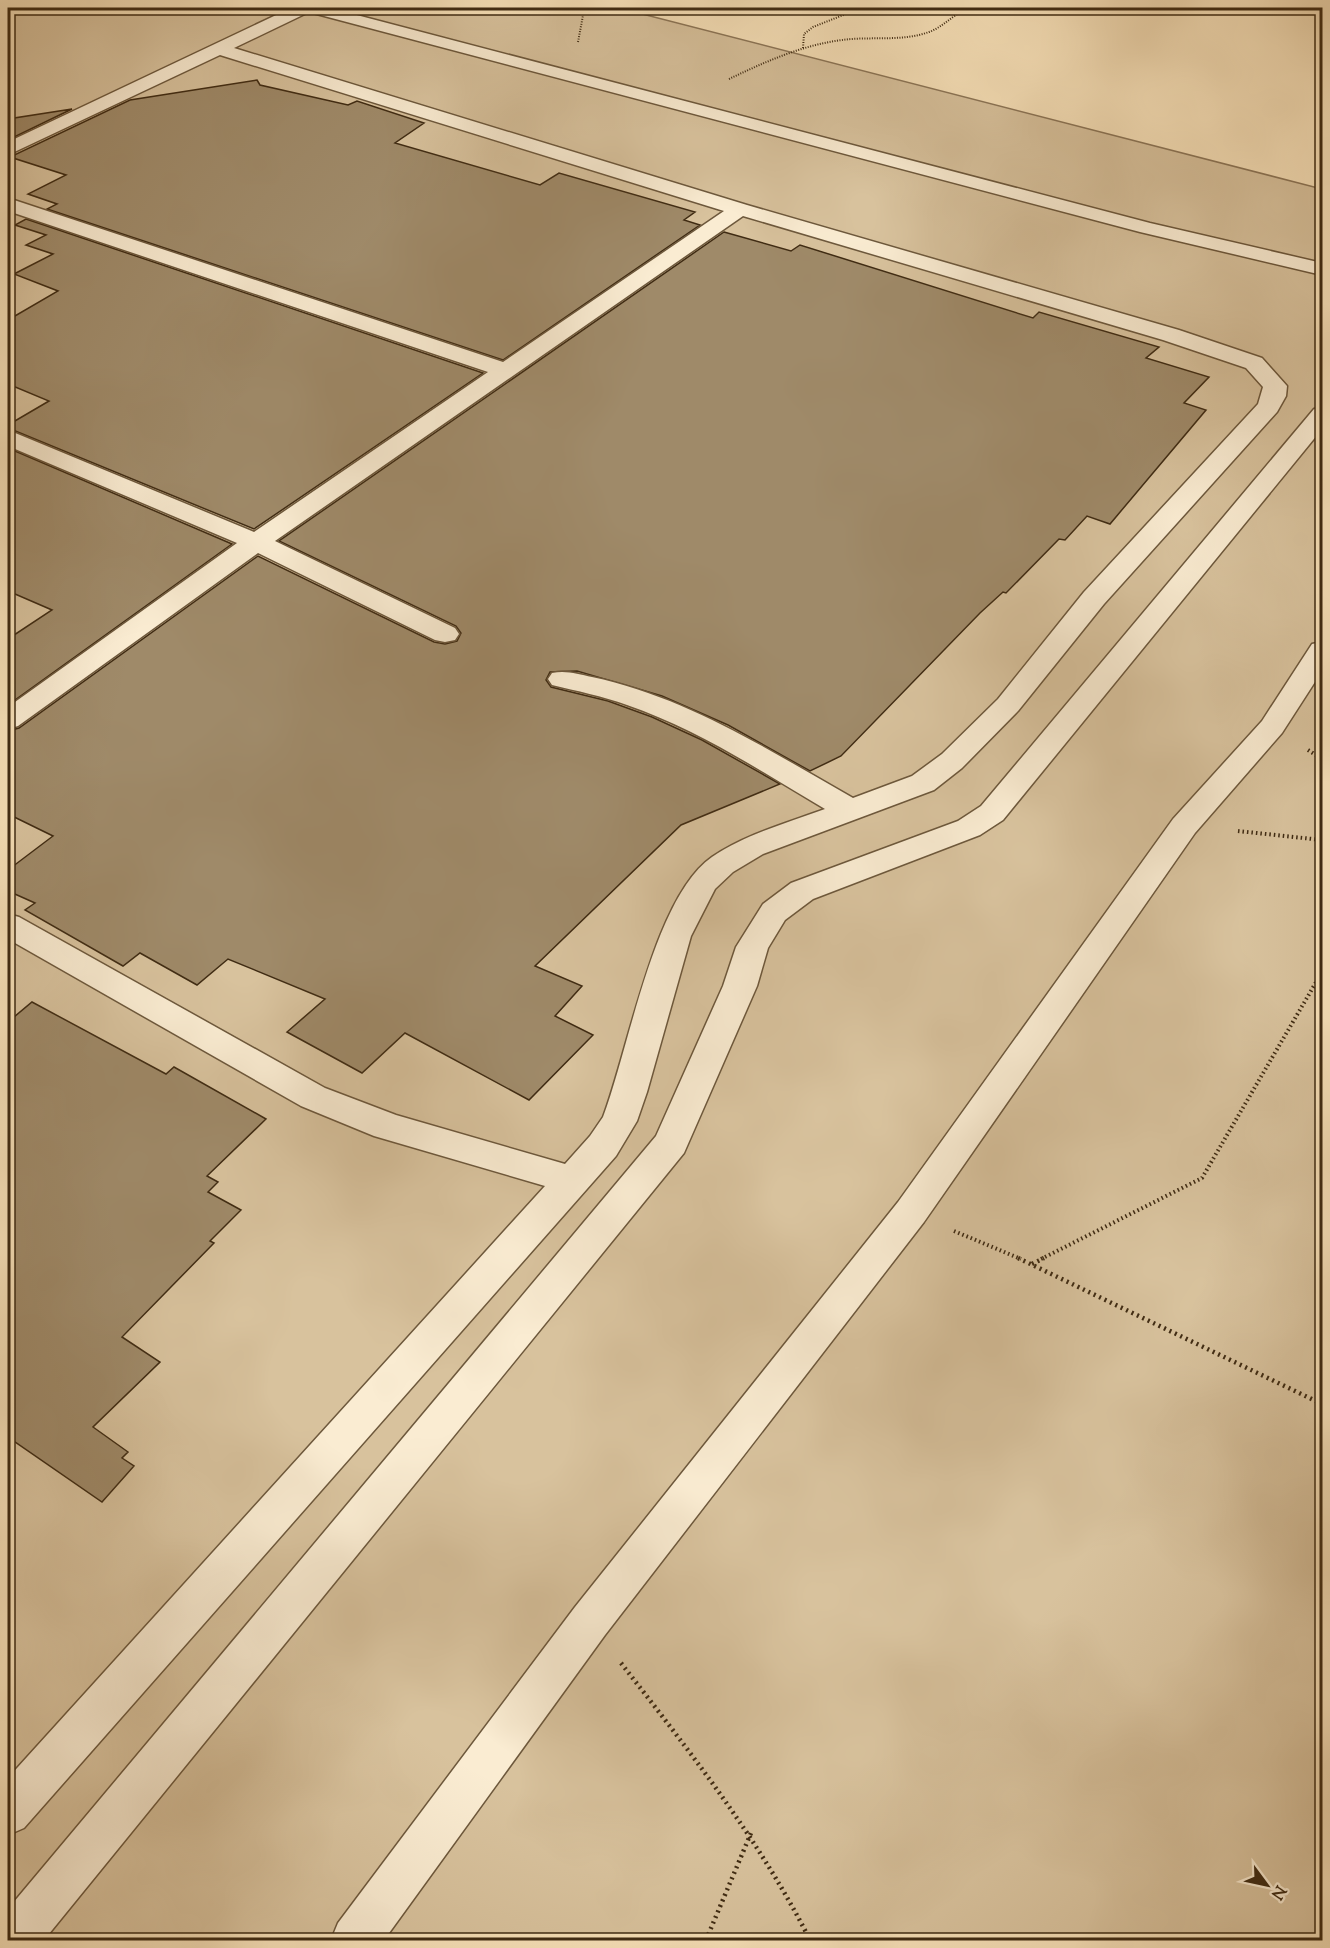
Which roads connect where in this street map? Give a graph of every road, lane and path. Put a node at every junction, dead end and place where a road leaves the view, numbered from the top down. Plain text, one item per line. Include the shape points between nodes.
1 (304, 8) edge
2 (312, 8) edge
3 (861, 8) edge
4 (968, 8) edge
5 (803, 48) junction
6 (219, 49) junction
7 (680, 104) junction
8 (8, 149) edge
9 (8, 204) edge
10 (740, 209) junction
11 (1323, 270) edge
12 (505, 370) junction
13 (1323, 414) edge
14 (8, 437) edge
15 (256, 542) junction
16 (445, 634) dead end
17 (1323, 650) edge
18 (562, 679) dead end
19 (8, 720) edge
20 (850, 810) junction
21 (1184, 826) junction
22 (1323, 840) edge
23 (8, 925) edge
24 (1323, 972) edge
25 (573, 1180) junction
26 (911, 1212) junction
27 (1032, 1264) junction
28 (1323, 1404) edge
29 (590, 1622) junction
30 (8, 1812) edge
31 (751, 1833) junction
32 (13, 1941) edge
33 (355, 1941) edge
34 (706, 1941) edge
35 (810, 1941) edge

1 - 6 street
2 - 7 street
3 - 5 path via 813,27 804,34
4 - 5 path via 955,13 932,32 895,38 855,38
5 - 7 path via 778,56
6 - 8 street
6 - 10 street
7 - 11 street via 1147,228
9 - 12 street
10 - 12 street
10 - 20 street via 1090,310 1254,363 1275,386 1269,407 1094,598 985,730 922,783
12 - 15 street
13 - 32 street via 992,813 969,828 802,891 774,912 752,947 740,986 671,1143
14 - 15 street
15 - 16 street
15 - 19 street
17 - 21 street via 1272,727
18 - 20 street via 624,693 691,721
20 - 25 street via 752,847 702,883 675,936 619,1121
21 - 22 path
21 - 26 street
23 - 25 street via 313,1097 387,1126
24 - 27 path via 1202,1178
25 - 30 street
26 - 27 path
26 - 29 street
27 - 28 path
29 - 31 path
29 - 33 street
31 - 34 path
31 - 35 path

